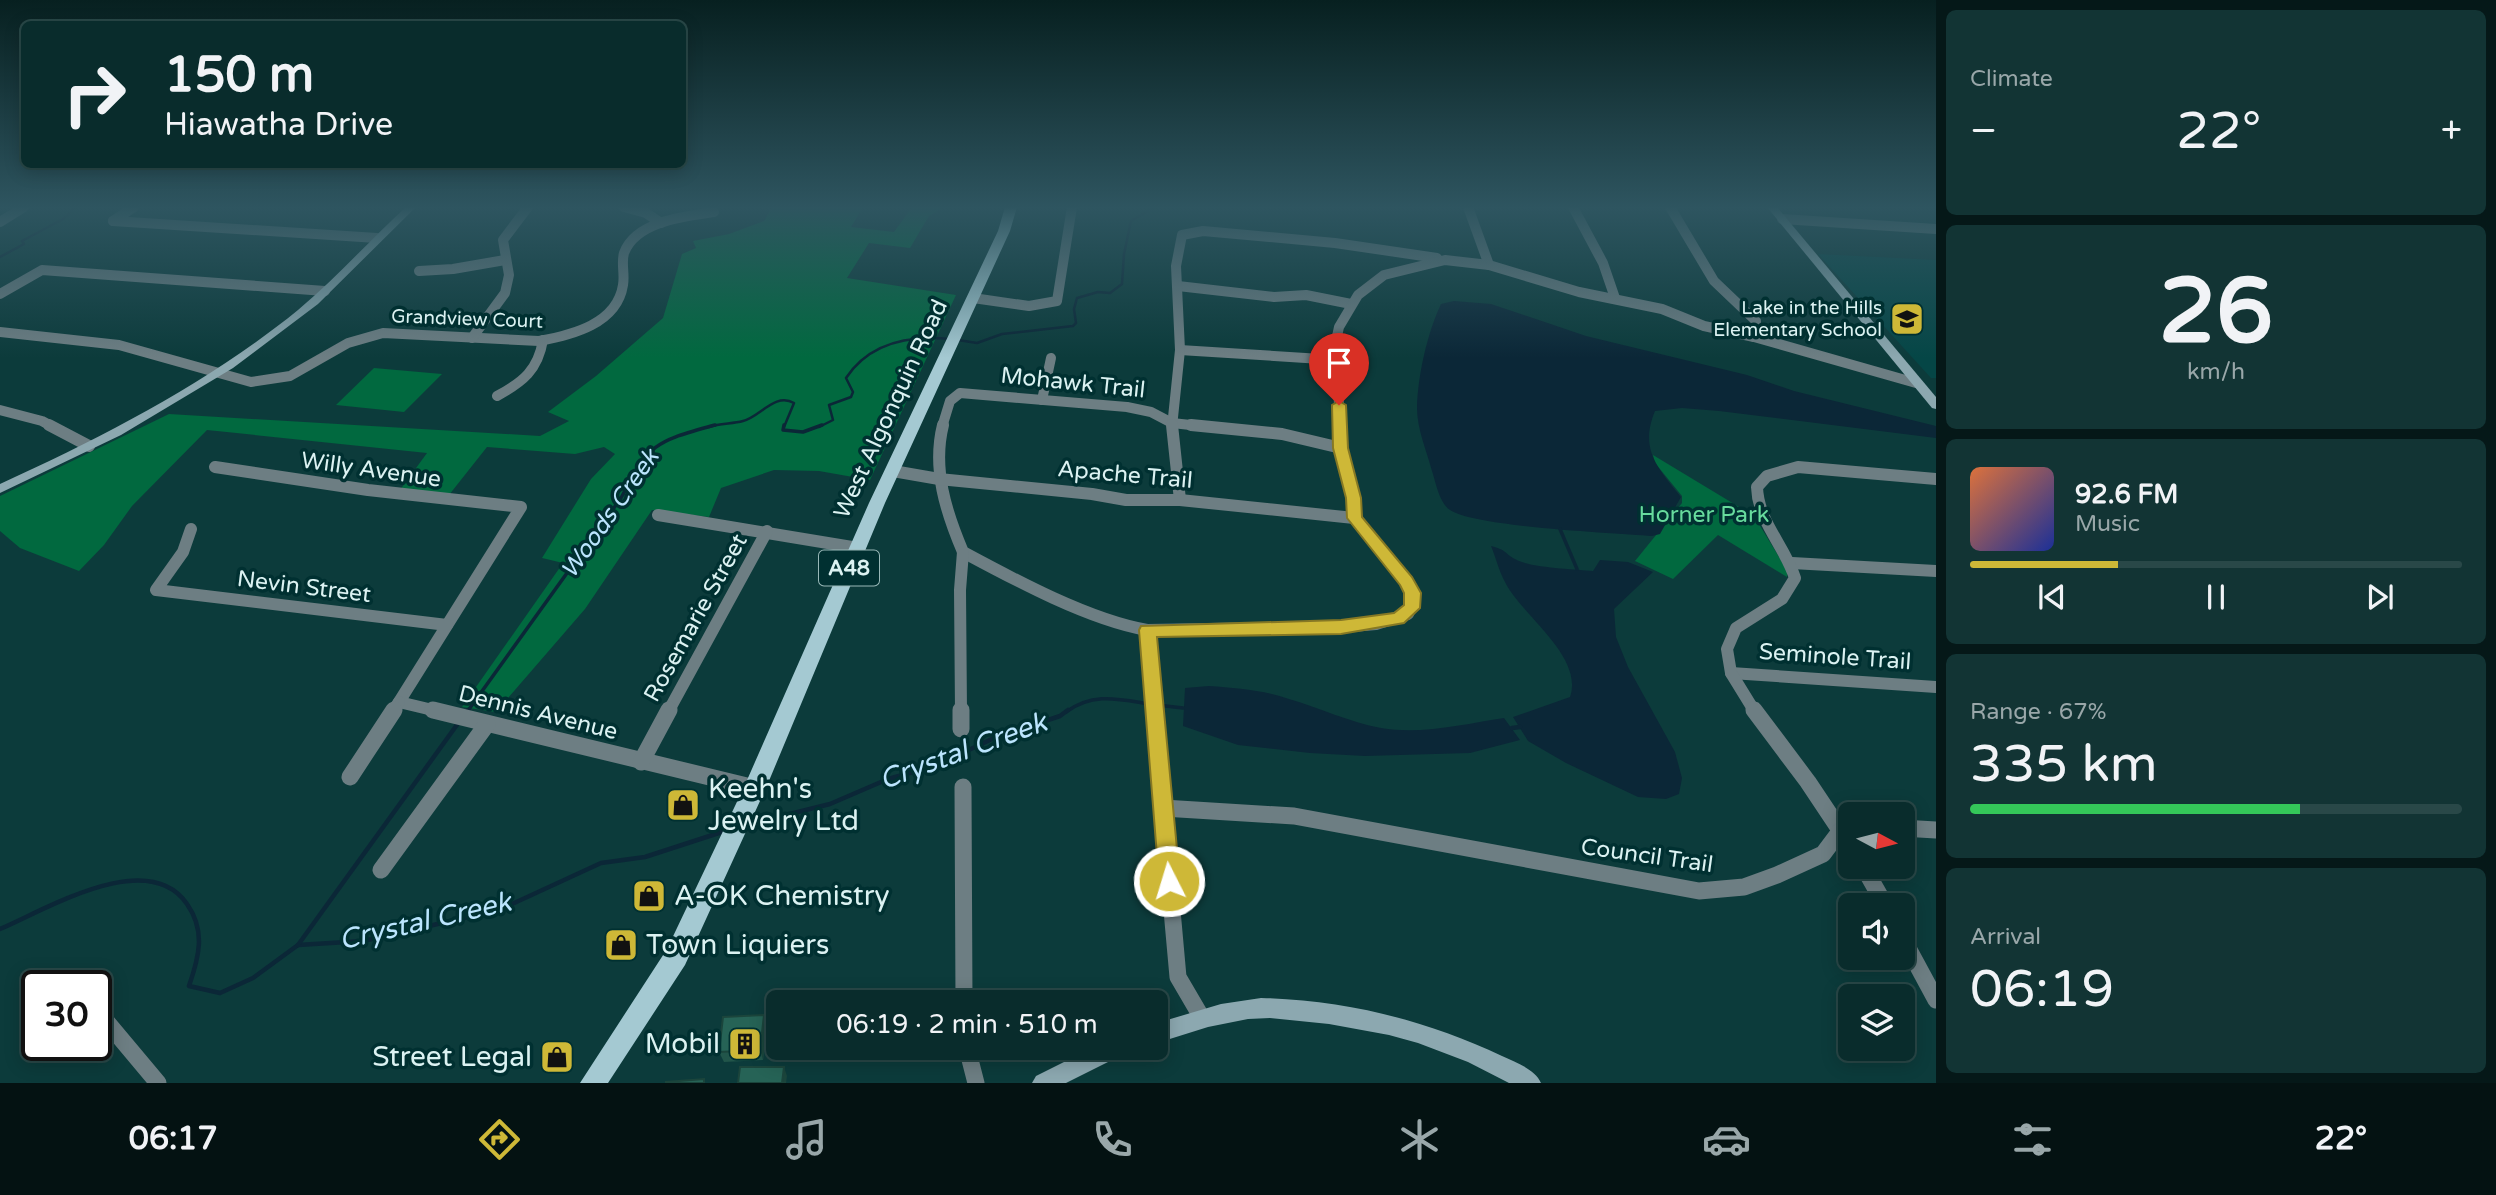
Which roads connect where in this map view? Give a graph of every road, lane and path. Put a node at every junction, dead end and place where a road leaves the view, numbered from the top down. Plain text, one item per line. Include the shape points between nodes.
1 (357, 258) edge
2 (625, 258) edge
3 (992, 258) edge
4 (1065, 258) edge
5 (1177, 258) edge
6 (1429, 258) edge
7 (1486, 258) edge
8 (1600, 258) edge
9 (1700, 258) edge
10 (1813, 258) edge
11 (505, 260) joint
12 (1445, 260) junction
13 (1489, 265) junction
14 (42, 271) joint
15 (419, 271) dead end
16 (1178, 286) junction
17 (324, 291) junction
18 (0, 294) edge
19 (973, 298) junction
20 (1615, 298) junction
21 (1351, 304) junction
22 (0, 332) edge
23 (1755, 337) junction
24 (472, 338) junction
25 (543, 340) junction
26 (1180, 350) junction
27 (1051, 358) dead end
28 (1337, 360) junction
29 (220, 372) junction
30 (1916, 383) junction
31 (497, 396) dead end
32 (1042, 400) junction
33 (1936, 405) edge
34 (0, 410) edge
35 (1172, 423) junction
36 (89, 446) junction
37 (1341, 448) junction
38 (215, 467) dead end
39 (892, 471) junction
40 (939, 479) junction
41 (1936, 479) edge
42 (0, 489) edge
43 (1180, 500) junction
44 (658, 515) dead end
45 (1354, 518) junction
46 (191, 529) dead end
47 (767, 531) junction
48 (858, 548) junction
49 (963, 552) junction
50 (1792, 563) junction
51 (1936, 571) edge
52 (447, 625) junction
53 (1147, 630) junction
54 (1731, 673) junction
55 (1936, 687) edge
56 (1153, 698) joint
57 (399, 702) junction
58 (453, 715) joint
59 (483, 722) junction
60 (1154, 723) joint
61 (961, 729) dead end
62 (641, 762) junction
63 (350, 777) dead end
64 (963, 787) dead end
65 (755, 788) junction
66 (1163, 808) junction
67 (1838, 820) edge
68 (1915, 829) edge
69 (1936, 830) edge
70 (1838, 837) edge
71 (381, 870) dead end
72 (1915, 961) edge
73 (964, 990) edge
74 (1936, 1000) edge
75 (1202, 1018) junction
76 (112, 1028) edge
77 (1168, 1029) edge
78 (970, 1060) edge
79 (1090, 1060) edge
80 (159, 1083) edge
81 (593, 1083) edge
82 (976, 1083) edge
83 (1043, 1083) edge
84 (1530, 1083) edge

1 - 17 street
2 - 25 street, Grandview Court via 623,289 611,310 586,328
3 - 19 main road, West Algonquin Road / A48
4 - 19 street via 1057,301 1052,304
5 - 16 street
6 - 12 street
7 - 13 street
8 - 20 street
9 - 23 street via 1714,281 1756,321
10 - 30 street
11 - 15 street
11 - 24 street via 509,275 505,293
12 - 13 street
12 - 21 street via 1384,275
13 - 20 street
14 - 17 street
14 - 18 street
16 - 21 street via 1274,297 1307,295
16 - 26 street
17 - 29 street
19 - 39 main road, West Algonquin Road / A48
20 - 23 street
21 - 28 street via 1339,327
22 - 29 street, Grandview Court via 100,341
23 - 30 street
24 - 25 street, Grandview Court
24 - 29 street, Grandview Court via 374,334 276,381 251,382
25 - 31 street via 535,369
26 - 28 street
26 - 35 street
27 - 32 street
28 - 37 street
29 - 36 street
30 - 33 street
32 - 35 street, Mohawk Trail via 1134,408
32 - 40 street, Mohawk Trail via 953,395 939,442
34 - 36 street via 42,421
35 - 37 street, Mohawk Trail via 1282,433
35 - 43 street
36 - 42 street
37 - 45 street via 1354,498
38 - 52 street, Willy Avenue via 429,500 521,507
39 - 40 street, Apache Trail
39 - 48 main road, West Algonquin Road / A48
40 - 43 street, Apache Trail via 1126,500
40 - 49 street
41 - 50 street via 1798,467 1767,476 1757,487 1759,508
43 - 45 street, Apache Trail
44 - 47 street
45 - 53 street via 1413,593 1408,614 1341,627
46 - 52 street, Nevin Street via 183,552 156,590
47 - 48 street
47 - 62 street, Rosemarie Street
48 - 65 main road, West Algonquin Road / A48
49 - 53 street via 1038,590 1124,626
49 - 61 street
50 - 51 street
50 - 54 street via 1795,578 1782,599 1736,628 1727,649
52 - 57 street
53 - 56 street
54 - 55 street, Seminole Trail
54 - 67 street via 1748,703
56 - 60 street
57 - 58 street, Dennis Avenue
57 - 63 street
58 - 59 street, Dennis Avenue
59 - 62 street, Dennis Avenue
59 - 71 street
60 - 66 street
62 - 65 street, Dennis Avenue
64 - 73 street
65 - 81 main road, West Algonquin Road / A48 via 676,957
66 - 70 street, Council Trail via 1294,816 1699,891 1744,887 1777,875 1823,854
66 - 75 street via 1178,977
68 - 69 street
72 - 74 street
75 - 77 street
75 - 84 street via 1261,1008 1387,1023 1439,1038
76 - 80 street
78 - 82 street
79 - 83 street

